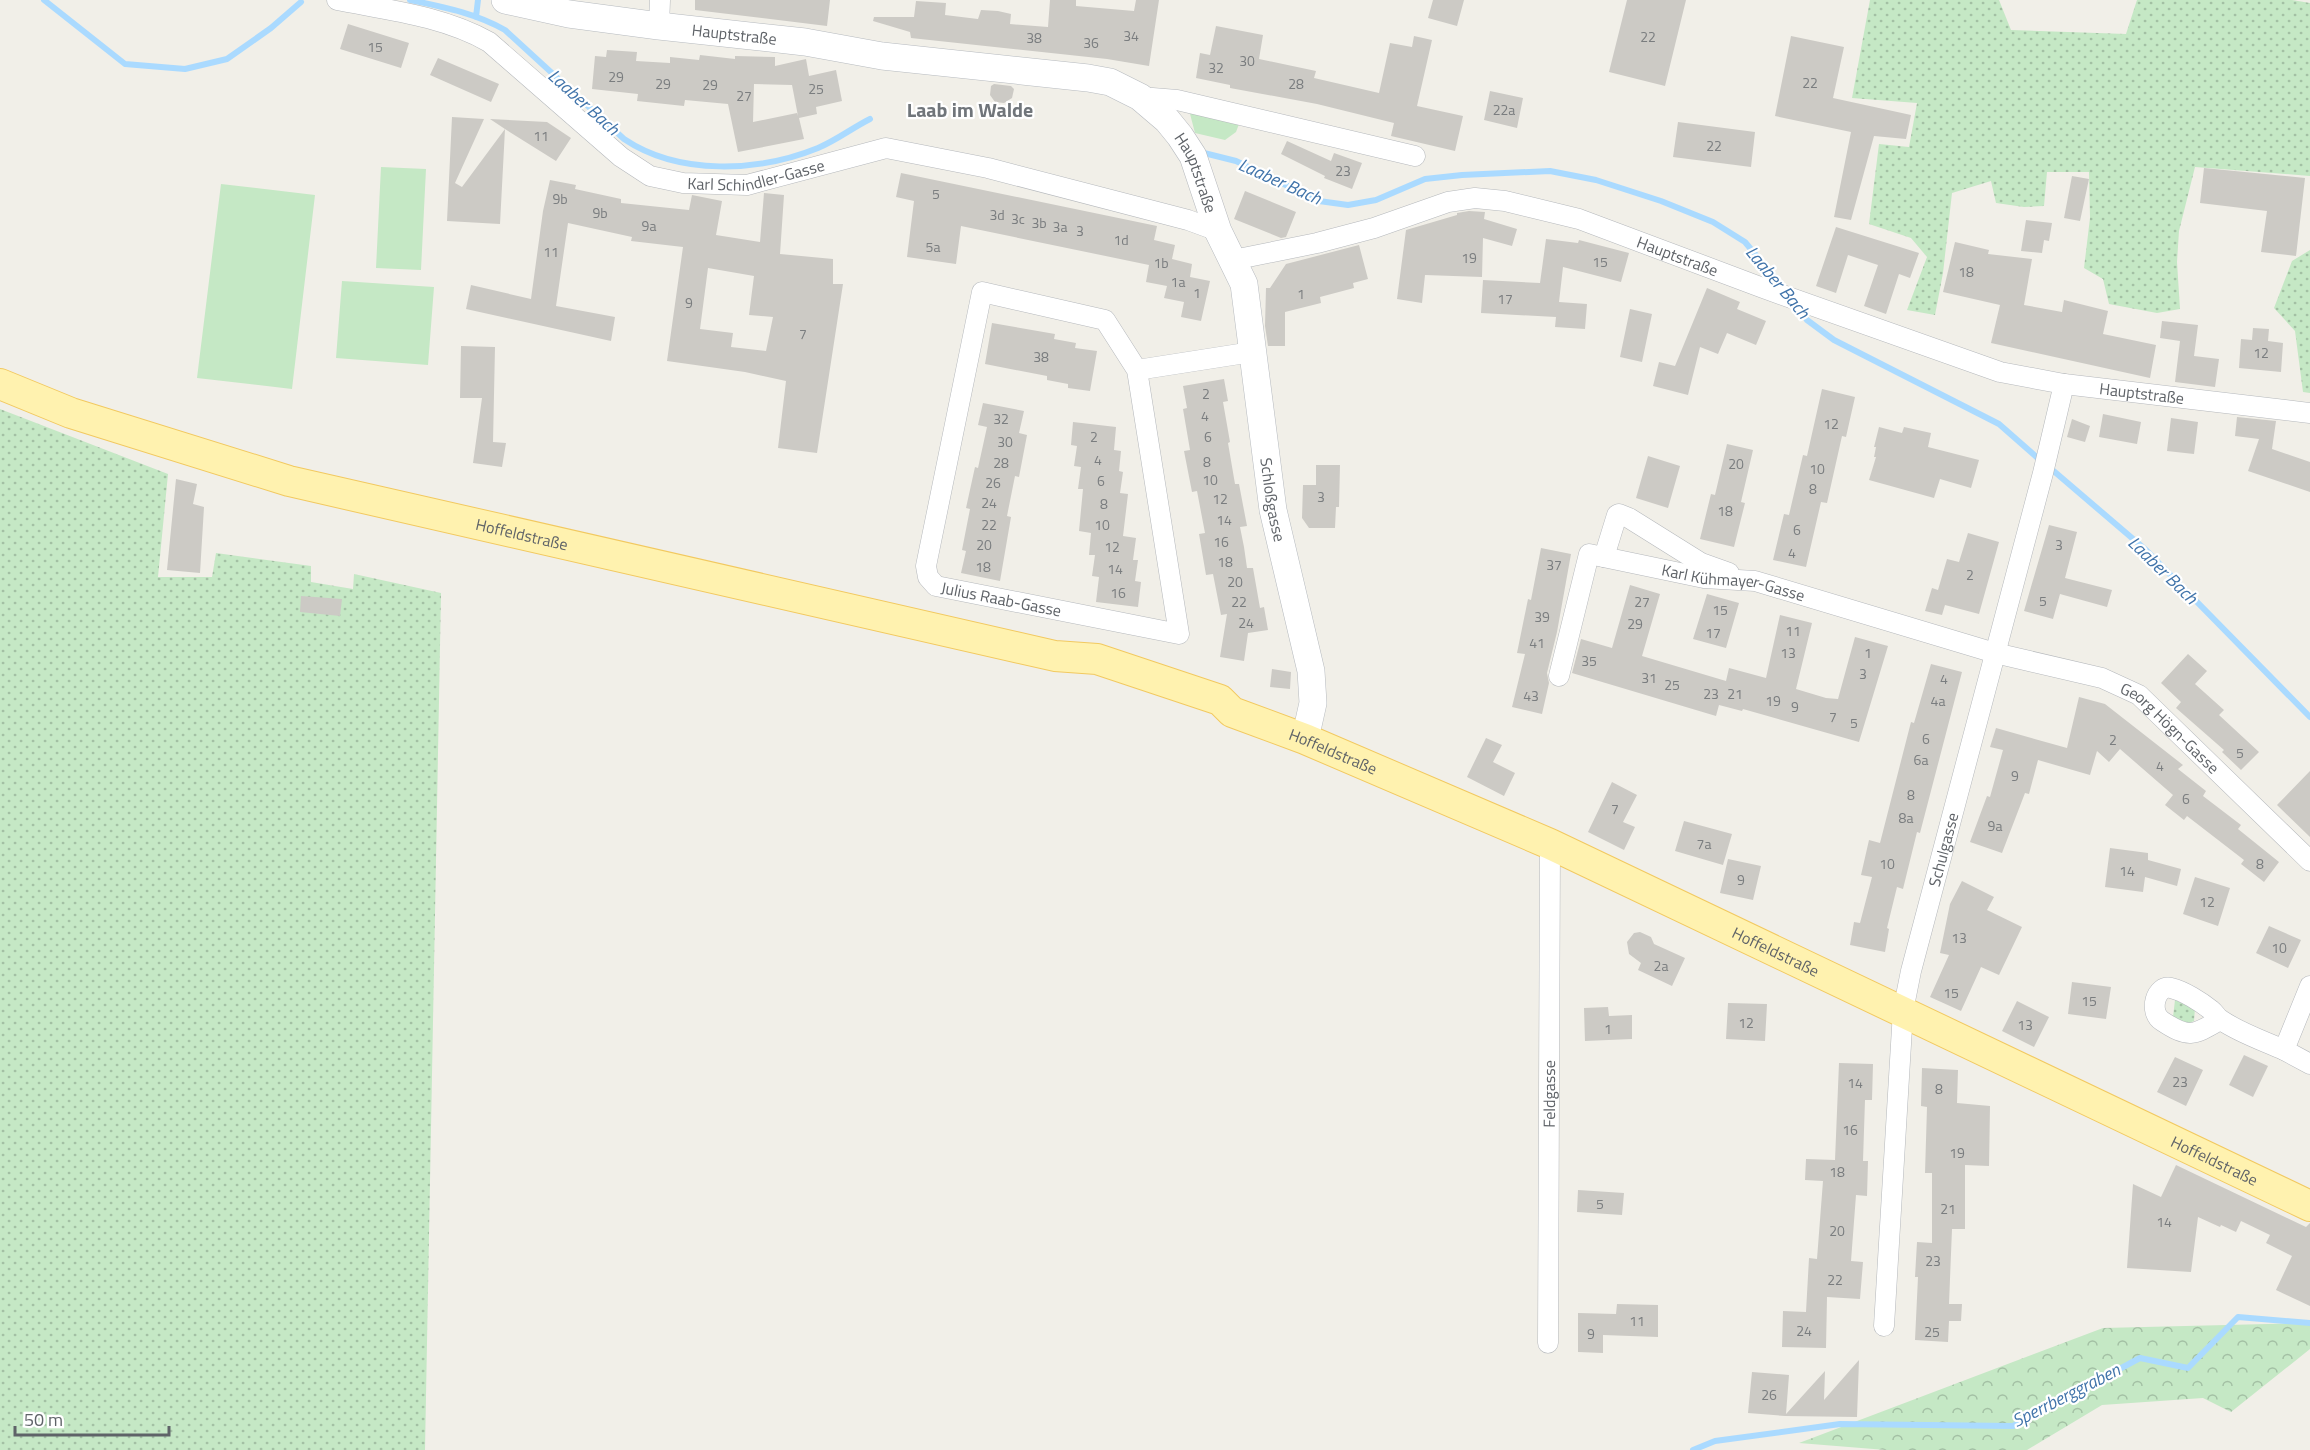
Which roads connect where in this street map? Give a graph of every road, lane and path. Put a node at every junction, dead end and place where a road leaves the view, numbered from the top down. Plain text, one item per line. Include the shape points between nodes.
1 (337, 0) edge
2 (505, 0) edge
3 (660, 0) edge
4 (659, 27) junction
5 (1140, 97) junction
6 (1415, 156) dead end
7 (1218, 231) junction
8 (1233, 260) junction
9 (1252, 352) junction
10 (1137, 370) junction
11 (0, 384) edge
12 (2064, 384) junction
13 (2310, 413) edge
14 (1604, 557) junction
15 (1755, 581) junction
16 (1995, 653) junction
17 (1559, 676) dead end
18 (1305, 739) junction
19 (1550, 844) junction
20 (2310, 861) edge
21 (2310, 986) edge
22 (1903, 1011) junction
23 (2220, 1020) dead end
24 (2284, 1050) junction
25 (2310, 1064) edge
26 (2310, 1206) edge
27 (1884, 1326) dead end
28 (1548, 1343) dead end

1 - 7 street, Karl Schindler-Gasse via 440,20 479,36 621,158 650,176 683,183 747,185 886,148 988,168
2 - 4 street, Hauptstraße
3 - 4 street
4 - 5 street, Hauptstraße via 1088,78 1110,82
5 - 6 street, Hauptstraße via 1177,100
5 - 7 street, Hauptstraße via 1167,120 1193,156
7 - 8 street, Hauptstraße
8 - 9 street, Schloßgasse via 1244,284
8 - 12 street, Hauptstraße via 1374,228 1448,202 1475,198 1505,201 1579,219 2000,372
9 - 10 street
9 - 18 street, Schloßgasse via 1273,510 1311,671 1313,703
10 - 10 street, Julius Raab-Gasse via 1179,634 936,586 927,578 926,566 982,292 1105,320
11 - 18 main road, Hoffeldstraße via 71,413 289,481 1054,656 1091,677 1215,717 1232,712
12 - 13 street, Hauptstraße
12 - 16 street, Schulgasse
14 - 15 street, Karl Kühmayer-Gasse via 1704,579
14 - 15 street via 1619,514 1701,563
14 - 17 street via 1589,554
15 - 16 street, Karl Kühmayer-Gasse
16 - 20 street, Georg Högn-Gasse via 2102,678 2139,695
16 - 22 street, Schulgasse
18 - 19 main road, Hoffeldstraße
19 - 22 main road, Hoffeldstraße
19 - 28 street, Feldgasse
21 - 24 street
22 - 26 main road, Hoffeldstraße
22 - 27 street, Schulgasse
23 - 24 street
24 - 25 street

